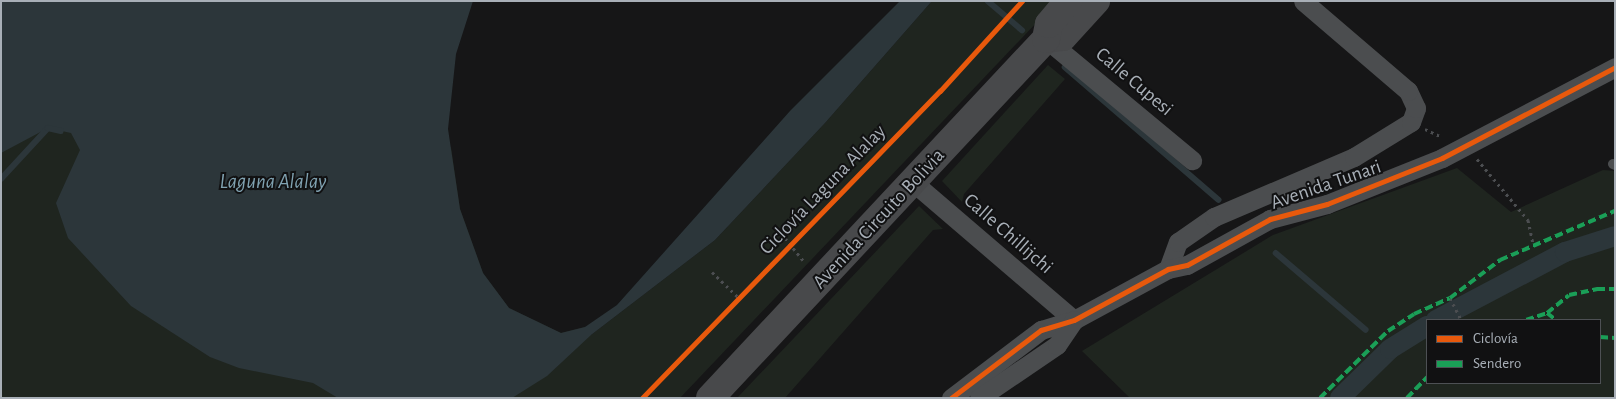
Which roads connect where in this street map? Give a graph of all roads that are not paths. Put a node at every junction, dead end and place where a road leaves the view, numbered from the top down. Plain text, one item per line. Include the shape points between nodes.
1 (1068, 1) edge
2 (1096, 1) edge
3 (1303, 1) edge
4 (1046, 39) junction
5 (1615, 67) edge
6 (1192, 160) dead end
7 (914, 182) junction
8 (1168, 269) junction
9 (1074, 320) junction
10 (710, 398) edge
11 (951, 398) edge
12 (979, 398) edge

1 - 4 main road, Avenida Circuito Bolivia via 1049,24
2 - 4 main road, Avenida Circuito Bolivia via 1063,37
3 - 8 street, Avenida Tunari via 1408,91 1414,115 1354,156 1214,217 1178,242
4 - 6 street, Calle Cupesi
4 - 7 main road, Avenida Circuito Bolivia
5 - 8 street, Avenida Tunari via 1463,147 1328,204 1270,219 1188,265
7 - 9 street, Calle Chillijchi
7 - 10 main road, Avenida Circuito Bolivia
8 - 9 street, Avenida Tunari
9 - 11 street, Avenida Tunari via 1041,330
9 - 12 street, Avenida Tunari via 1057,345

